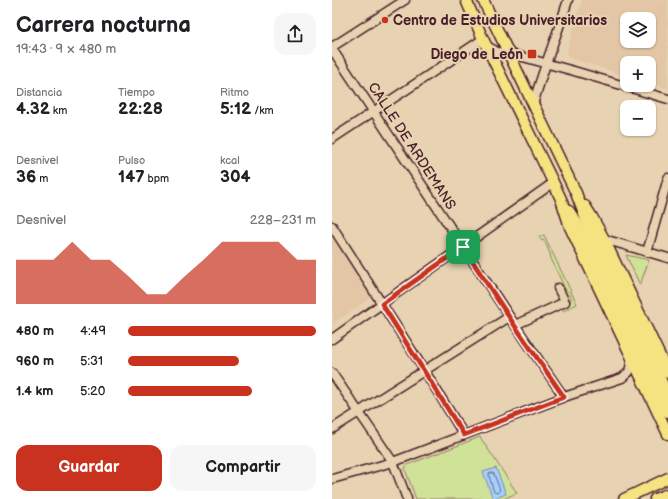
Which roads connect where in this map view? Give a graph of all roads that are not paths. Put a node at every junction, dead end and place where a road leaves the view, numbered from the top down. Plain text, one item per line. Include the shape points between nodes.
1 (405, 0) edge
2 (466, 0) edge
3 (483, 0) edge
4 (568, 0) edge
5 (485, 42) junction
6 (332, 48) edge
7 (508, 53) junction
8 (547, 64) junction
9 (668, 99) edge
10 (533, 105) junction
11 (372, 111) junction
12 (332, 139) edge
13 (668, 178) edge
14 (553, 183) junction
15 (576, 192) junction
16 (561, 199) junction
17 (332, 226) edge
18 (604, 239) junction
19 (463, 247) junction
20 (647, 252) junction
21 (668, 258) edge
22 (558, 288) dead end
23 (382, 304) junction
24 (509, 317) junction
25 (515, 326) junction
26 (332, 339) edge
27 (632, 358) junction
28 (424, 371) junction
29 (332, 373) edge
30 (668, 373) edge
31 (668, 395) edge
32 (564, 397) junction
33 (359, 412) junction
34 (668, 412) edge
35 (332, 429) edge
36 (668, 434) edge
37 (464, 435) junction
38 (393, 462) junction
39 (668, 478) edge
40 (332, 479) edge
41 (668, 494) edge
42 (407, 499) edge
43 (624, 499) edge
44 (655, 499) edge

1 - 6 street
2 - 5 main road
3 - 7 main road
4 - 8 street
5 - 7 street via 498,52
5 - 11 street
5 - 14 main road
6 - 11 street, CALLE DE ARDEMANS
7 - 8 street
7 - 10 main road
8 - 9 street
8 - 10 street
10 - 15 main road
11 - 12 street
11 - 19 street, CALLE DE ARDEMANS
13 - 20 street
14 - 16 main road
14 - 19 street
15 - 18 main road
15 - 31 main road via 587,222
16 - 27 main road via 570,227
16 - 34 main road via 577,223
17 - 23 street
18 - 20 street
18 - 30 main road
19 - 23 street
19 - 24 street, CALLE DE ARDEMANS
20 - 21 street
22 - 25 street via 565,302
23 - 26 street
23 - 28 street
24 - 25 street, CALLE DE ARDEMANS
24 - 28 street
25 - 32 street, CALLE DE ARDEMANS
27 - 32 street via 629,372 622,378
27 - 36 main road
28 - 33 street
28 - 37 street
29 - 33 street
32 - 37 street
33 - 35 street
33 - 38 street
37 - 38 street
38 - 40 street
38 - 42 street
39 - 43 main road
41 - 44 main road

